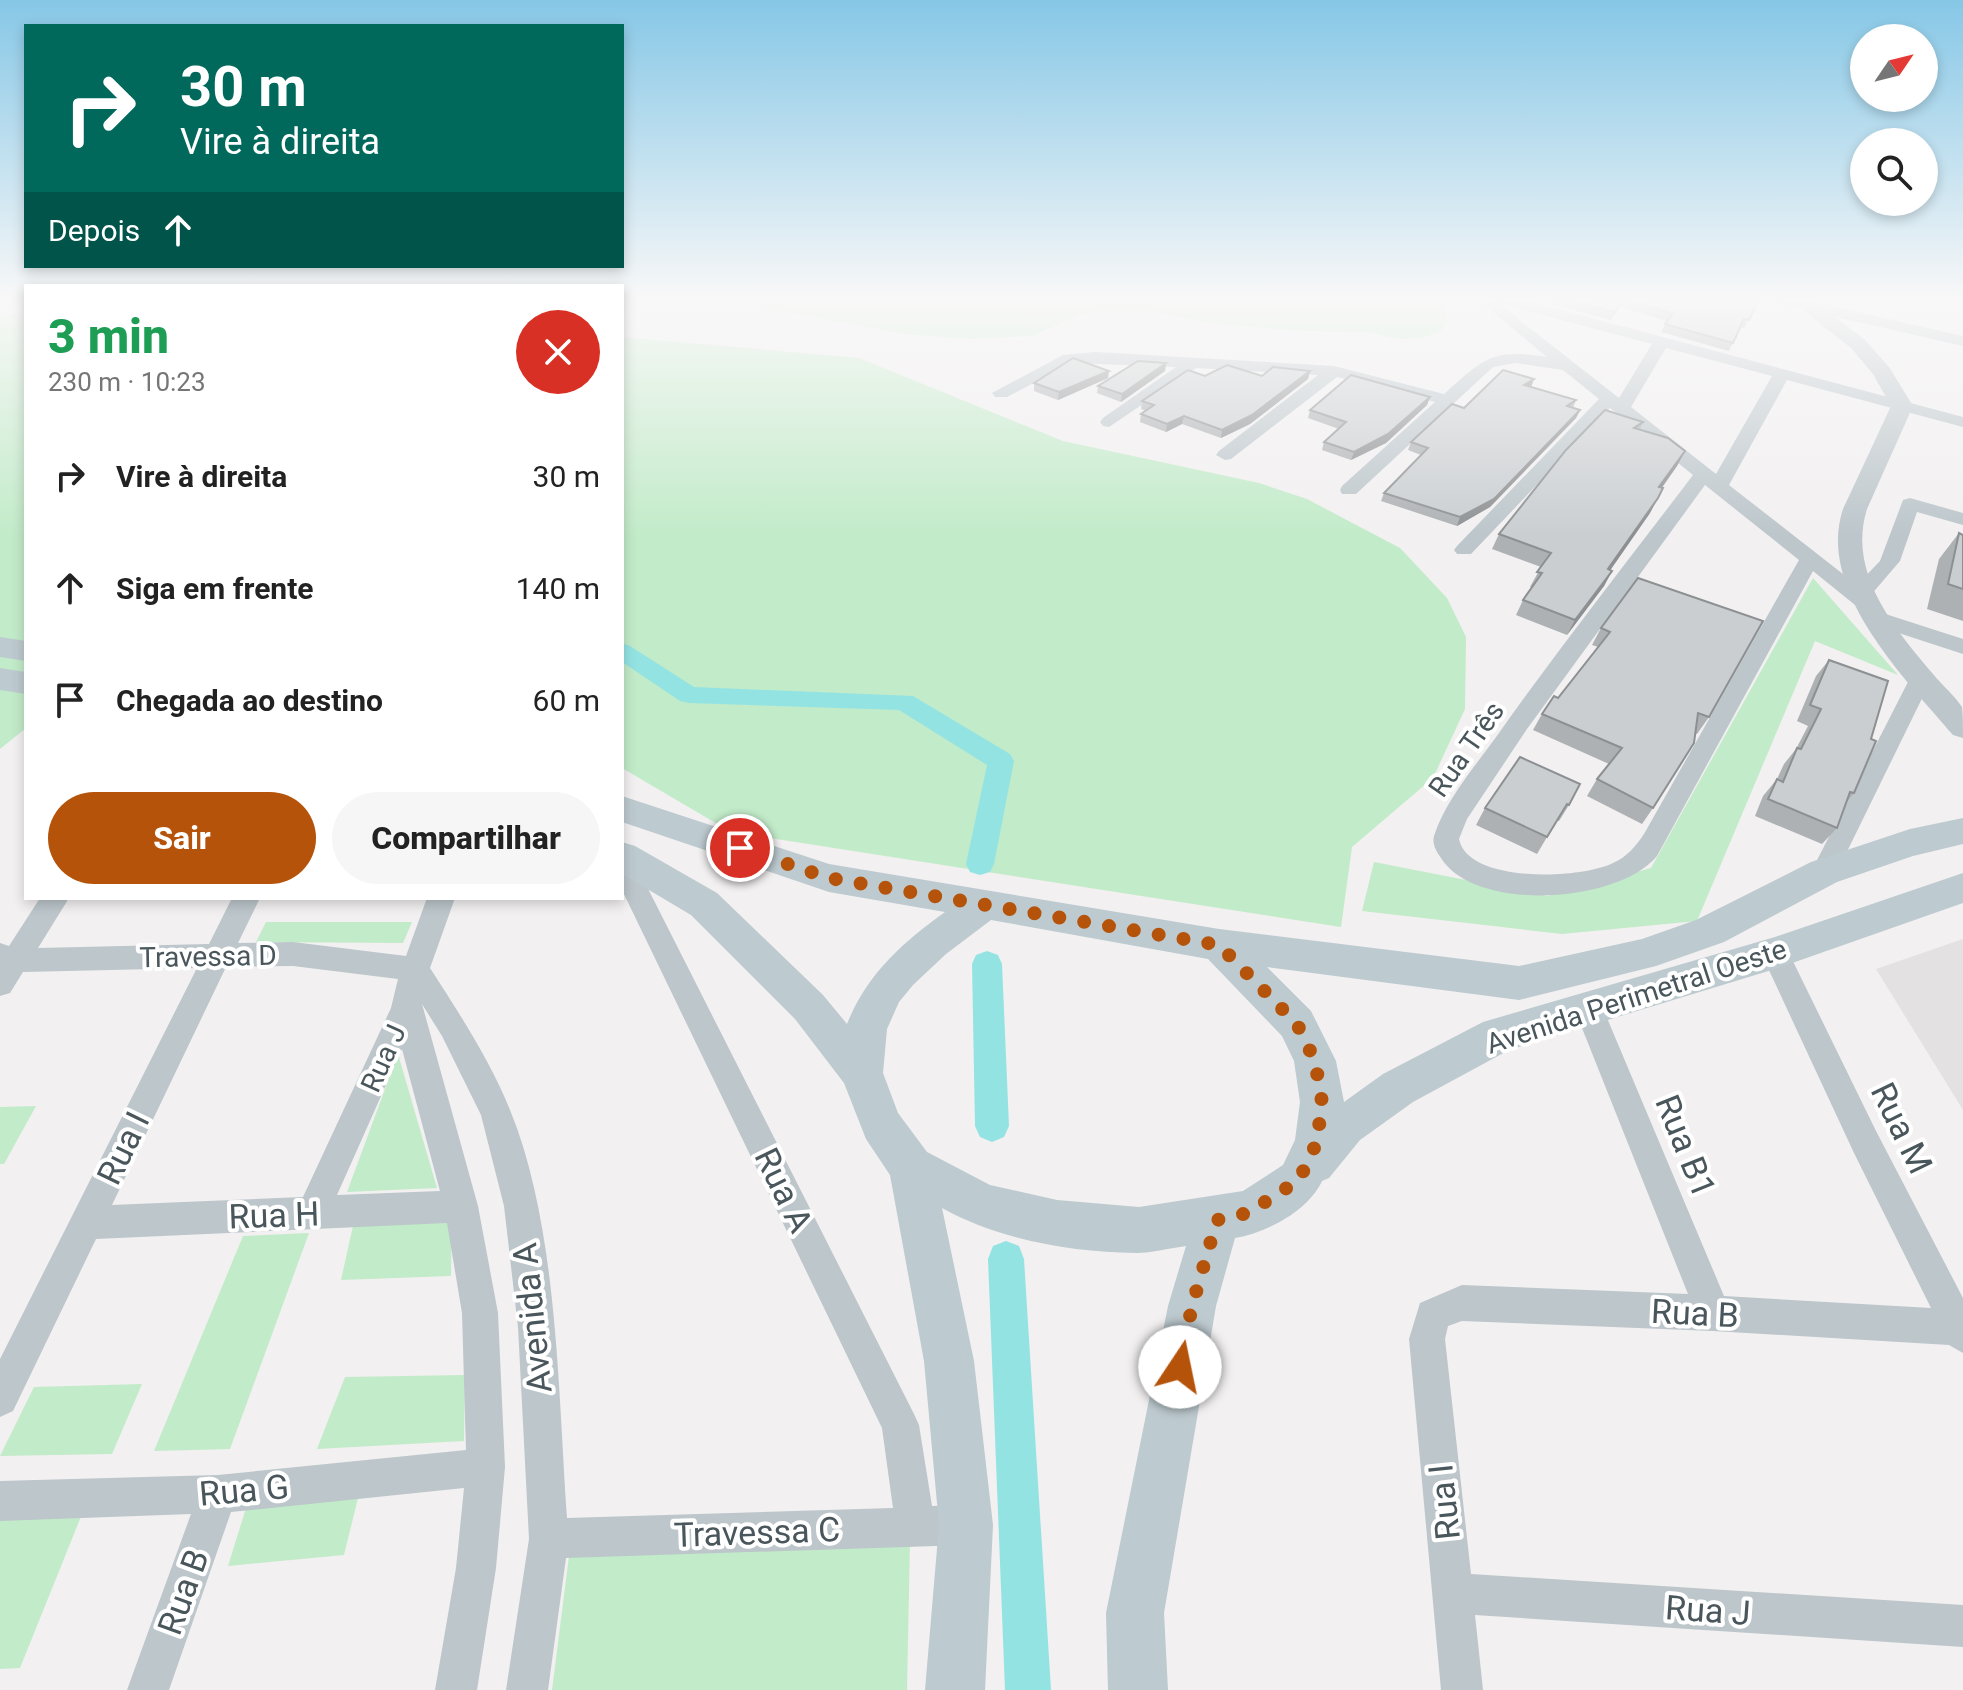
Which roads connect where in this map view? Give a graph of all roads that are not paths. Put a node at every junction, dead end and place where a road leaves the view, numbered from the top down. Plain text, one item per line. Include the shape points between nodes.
1 (1030, 378) edge
2 (1171, 378) edge
3 (1325, 378) edge
4 (1361, 378) edge
5 (1471, 378) edge
6 (1583, 378) edge
7 (1635, 378) edge
8 (1779, 378) edge
9 (1804, 378) edge
10 (1886, 378) edge
11 (1001, 393) dead end
12 (1446, 400) junction
13 (1616, 403) junction
14 (1902, 406) junction
15 (1109, 422) dead end
16 (1963, 422) edge
17 (1225, 455) dead end
18 (1711, 481) junction
19 (1349, 490) dead end
20 (1963, 519) edge
21 (1464, 550) dead end
22 (1809, 559) junction
23 (1868, 604) junction
24 (0, 647) edge
25 (1963, 647) edge
26 (24, 651) edge
27 (1921, 678) junction
28 (0, 679) edge
29 (24, 683) edge
30 (1963, 728) edge
31 (624, 810) edge
32 (1963, 831) edge
33 (624, 857) edge
34 (624, 867) edge
35 (1824, 872) junction
36 (1963, 888) edge
37 (53, 900) edge
38 (245, 900) edge
39 (440, 900) edge
40 (985, 904) junction
41 (1219, 945) junction
42 (1775, 953) junction
43 (216, 956) junction
44 (8, 957) edge
45 (415, 969) junction
46 (0, 984) edge
47 (406, 1008) junction
48 (1589, 1008) junction
49 (862, 1073) junction
50 (911, 1167) junction
51 (1299, 1180) junction
52 (461, 1206) junction
53 (312, 1214) junction
54 (1217, 1220) junction
55 (87, 1223) junction
56 (1713, 1313) junction
57 (1432, 1315) joint
58 (1962, 1332) edge
59 (0, 1398) edge
60 (486, 1467) junction
61 (218, 1494) junction
62 (0, 1501) edge
63 (941, 1525) junction
64 (549, 1539) junction
65 (1453, 1593) junction
66 (1963, 1626) edge
67 (148, 1690) edge
68 (456, 1690) edge
69 (527, 1690) edge
70 (955, 1690) edge
71 (1138, 1690) edge
72 (1462, 1690) edge

1 - 11 street
2 - 15 street
3 - 17 street
4 - 12 street
5 - 12 street
6 - 13 street
7 - 13 street
8 - 18 street
9 - 14 street
10 - 14 street
12 - 19 street
13 - 18 street
13 - 21 street
14 - 16 street
14 - 23 street via 1848,534 1850,558
18 - 22 street
18 - 22 street, Rua Três via 1496,755 1446,839 1455,857 1485,876 1538,884 1610,877 1634,864 1704,751
20 - 23 street via 1910,504 1888,568
22 - 23 street
23 - 25 street
23 - 27 street
24 - 26 main road
27 - 30 street
27 - 35 street
28 - 29 main road
31 - 40 main road, Avenida Perimetral Oeste via 829,878
32 - 35 main road, Avenida Perimetral Oeste
33 - 49 main road via 704,904 809,1007
34 - 63 street, Rua A via 900,1425
35 - 41 main road, Avenida Perimetral Oeste via 1710,931 1642,955 1519,983
36 - 42 main road, Avenida Perimetral Oeste
37 - 44 street
38 - 43 street, Rua I
39 - 45 street, Rua J
40 - 41 main road, Avenida Perimetral Oeste
40 - 49 main road via 916,957 886,989 866,1028
41 - 51 main road via 1297,1024 1315,1061 1322,1102 1317,1142
42 - 48 main road, Avenida Perimetral Oeste
42 - 58 street, Rua M
43 - 44 street, Travessa D
43 - 45 street, Travessa D via 293,954
43 - 55 street, Rua I
44 - 46 street
45 - 47 street, Rua J
45 - 64 street, Avenida A via 482,1082 510,1155 536,1327
47 - 52 street, Avenida A
47 - 53 street, Rua J
48 - 51 main road, Avenida Perimetral Oeste via 1498,1035 1398,1088 1345,1126
48 - 56 street, Rua B1
49 - 50 main road via 881,1125
50 - 54 main road, Avenida Perimetral Oeste via 983,1206 1057,1223 1139,1230
50 - 63 main road, Rua A via 949,1361
51 - 54 main road, Avenida Perimetral Oeste via 1248,1213
52 - 53 street, Rua H
52 - 60 street, Avenida A via 480,1313
53 - 55 street, Rua H
54 - 71 main road via 1192,1306 1135,1613
55 - 59 street, Rua I
56 - 57 street, Rua B via 1462,1303
56 - 58 street, Rua B
57 - 65 street, Rua I via 1427,1339
60 - 61 street, Rua G
60 - 68 street, Avenida A
61 - 62 street, Rua G
61 - 67 street, Rua B
63 - 64 street, Travessa C
63 - 70 main road, Rua A
64 - 69 street, Avenida A
65 - 66 street, Rua J
65 - 72 street, Rua I

